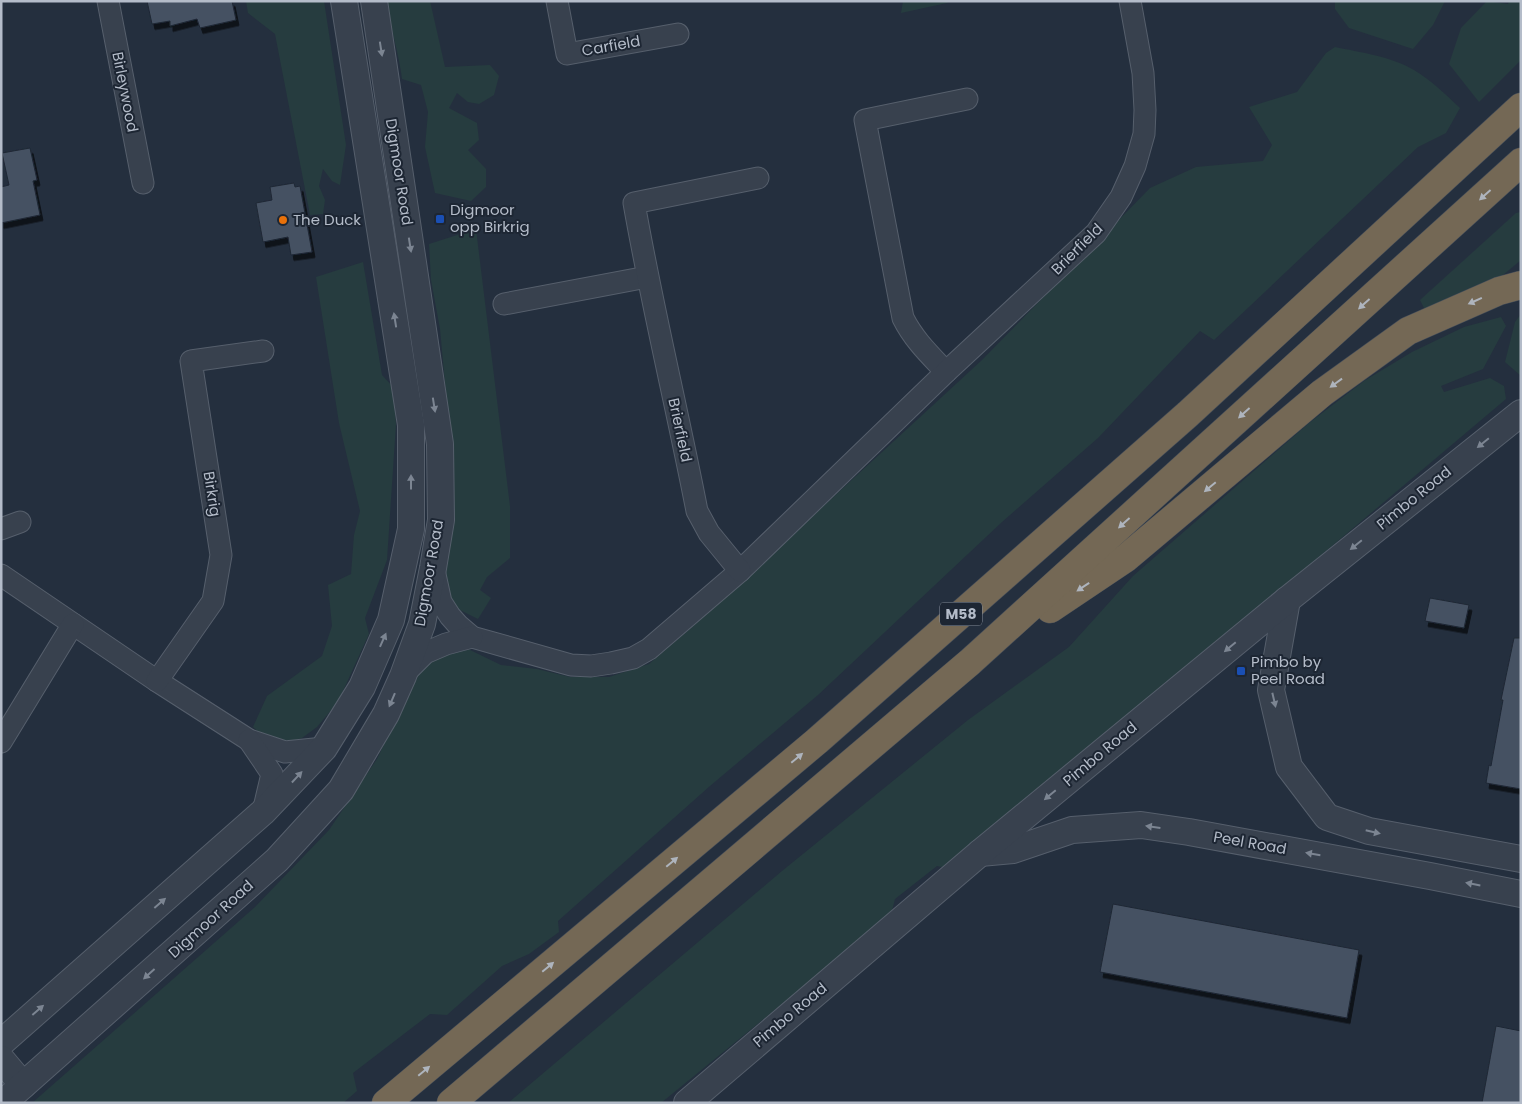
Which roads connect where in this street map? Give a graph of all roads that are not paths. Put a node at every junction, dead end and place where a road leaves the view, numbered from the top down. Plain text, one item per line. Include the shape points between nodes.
1 (108, 1) edge
2 (344, 1) edge
3 (374, 1) edge
4 (557, 1) edge
5 (1130, 1) edge
6 (678, 34) dead end
7 (967, 99) dead end
8 (1521, 107) edge
9 (1521, 162) edge
10 (758, 178) dead end
11 (143, 183) dead end
12 (647, 277) junction
13 (1521, 285) edge
14 (504, 304) dead end
15 (263, 351) dead end
16 (946, 372) junction
17 (1521, 413) edge
18 (433, 568) junction
19 (740, 572) junction
20 (1, 575) edge
21 (1287, 600) junction
22 (73, 624) junction
23 (472, 637) junction
24 (970, 662) junction
25 (403, 676) junction
26 (157, 681) junction
27 (249, 740) junction
28 (1, 742) edge
29 (324, 748) junction
30 (264, 812) junction
31 (980, 853) junction
32 (1521, 859) edge
33 (1521, 894) edge
34 (1, 1042) edge
35 (1, 1059) edge
36 (23, 1085) junction
37 (3, 1103) edge
38 (386, 1103) edge
39 (451, 1103) edge
40 (687, 1103) edge

1 - 11 street, Birleywood
29 -> 2 street, Digmoor Road via 362,688 391,620 411,529 412,425
3 -> 18 street, Digmoor Road via 440,444 440,520
4 - 6 street, Carfield via 567,54
5 - 16 street, Brierfield via 1143,74 1144,134 1135,166 1121,197 1096,233
7 - 16 street via 865,120 903,318 918,343
38 -> 8 highway, M58 via 832,728 1188,414
9 -> 24 highway, M58
10 - 12 street, Brierfield via 634,203
12 - 14 street
12 - 19 street, Brierfield via 697,511 709,533
13 -> 24 highway via 1499,291 1408,331 1322,393 1126,558
15 - 26 street, Birkrig via 191,361 221,555 213,601
16 - 19 street, Brierfield
17 -> 21 street, Pimbo Road
18 - 23 street, Brierfield via 441,602 454,621
18 - 25 street, Digmoor Road via 422,624
19 - 23 street, Brierfield via 649,649 633,658 591,666 571,664
20 - 22 street
21 -> 31 street, Pimbo Road
21 -> 32 street via 1271,690 1289,766 1327,817 1369,831
22 - 26 street
22 - 28 street
23 - 25 street via 425,653
24 - 39 highway, M58
25 -> 36 street, Digmoor Road via 386,714 341,790 284,853
26 - 27 street
27 - 29 street via 285,752
27 - 30 street via 272,774
30 -> 29 street, Digmoor Road
34 -> 30 street, Digmoor Road
33 -> 31 street, Peel Road via 1141,825 1072,830 1013,850
31 - 40 street, Pimbo Road
35 - 36 street
36 - 37 street, Digmoor Road

